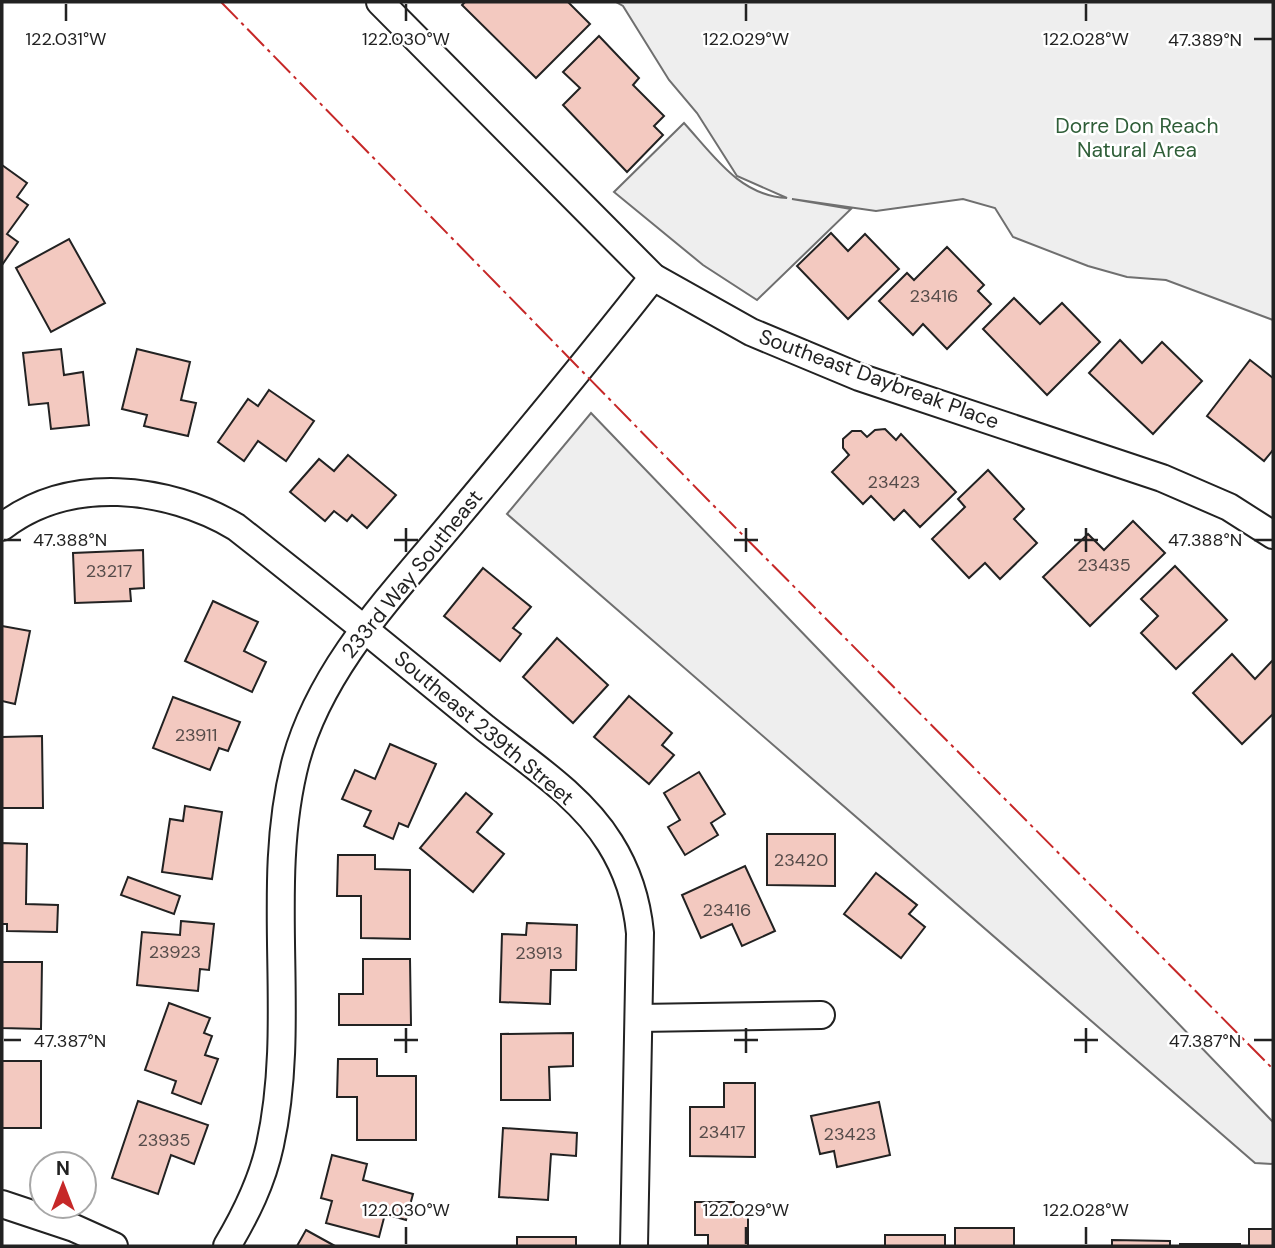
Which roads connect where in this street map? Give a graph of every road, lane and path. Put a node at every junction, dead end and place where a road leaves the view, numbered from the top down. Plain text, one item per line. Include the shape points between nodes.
1 (380, 2) edge
2 (653, 277) junction
3 (3, 523) edge
4 (1273, 535) edge
5 (364, 629) junction
6 (821, 1015) dead end
7 (639, 1018) junction
8 (2, 1204) edge
9 (114, 1246) edge
10 (227, 1246) edge
11 (634, 1246) edge

1 - 2 street, Southeast Daybreak Place
2 - 4 street, Southeast Daybreak Place via 751,332 859,377 1162,478 1230,507
2 - 5 street, 233rd Way Southeast
3 - 5 street, Southeast 239th Street via 96,492 129,491 184,502 236,527
5 - 7 street, Southeast 239th Street via 571,798 609,841 627,874 638,912
5 - 10 street, 233rd Way Southeast via 321,698 289,791 282,859 280,1080 261,1177
6 - 7 street
7 - 11 street, Southeast 239th Street
8 - 9 street

